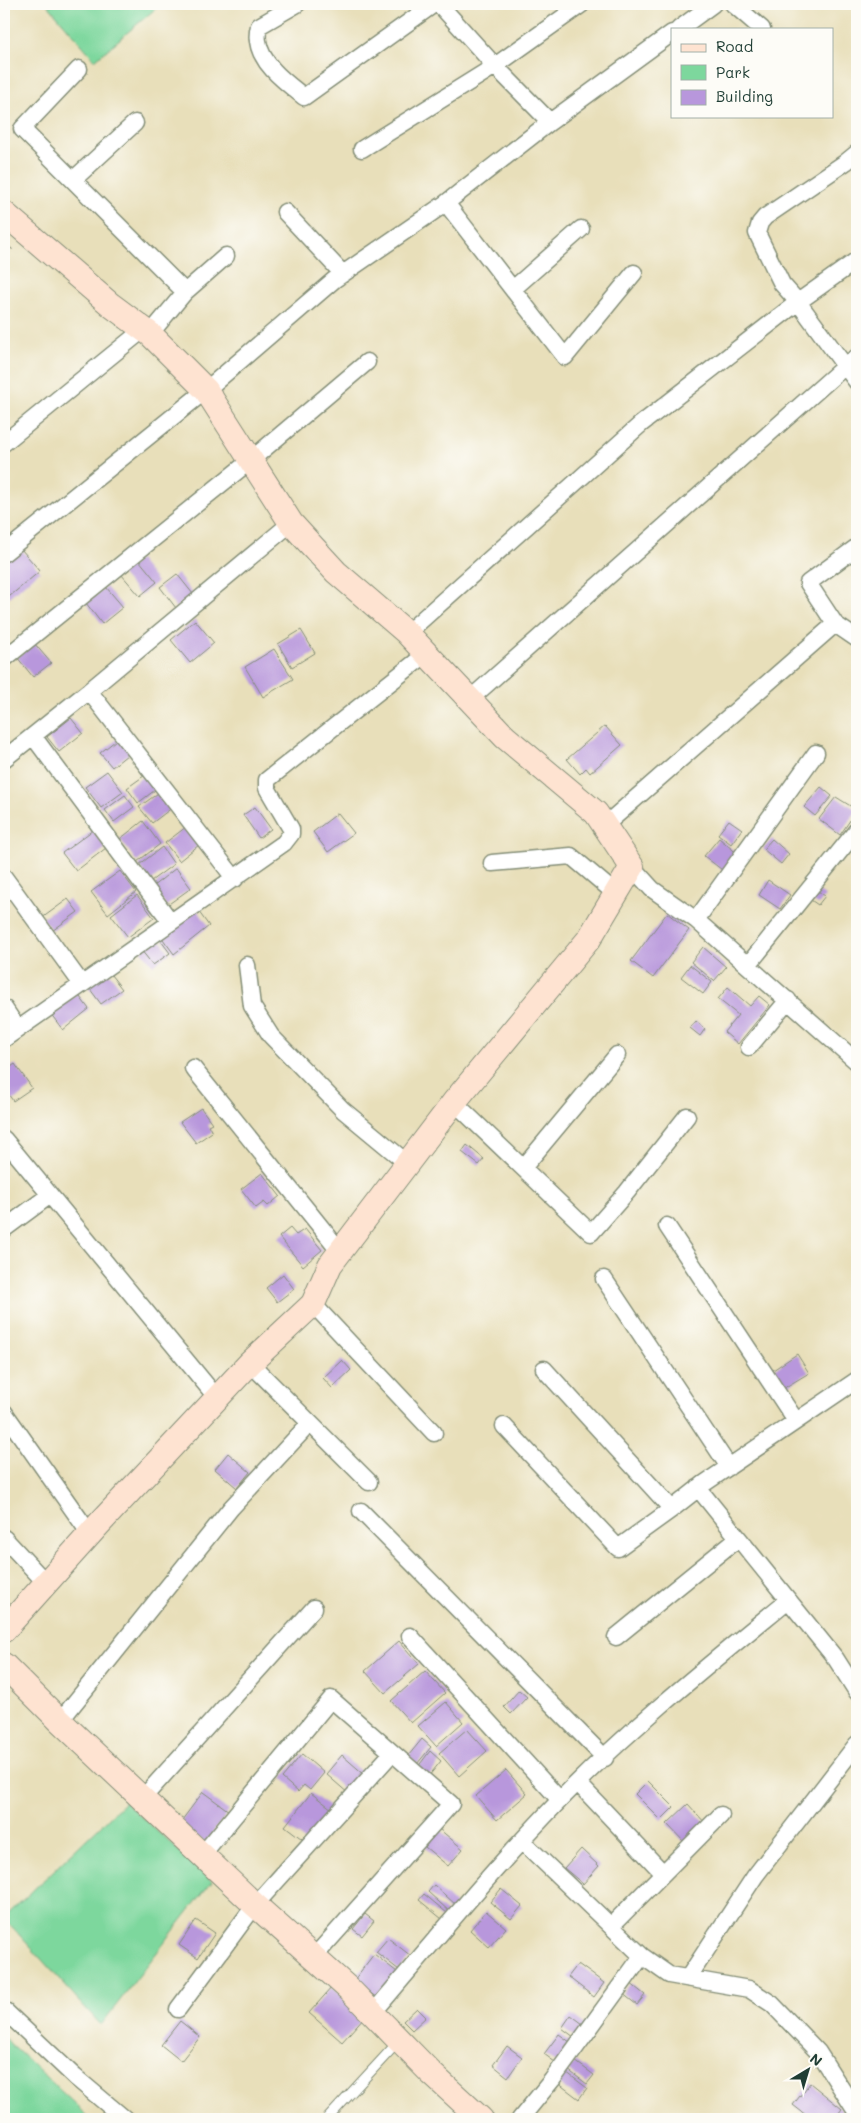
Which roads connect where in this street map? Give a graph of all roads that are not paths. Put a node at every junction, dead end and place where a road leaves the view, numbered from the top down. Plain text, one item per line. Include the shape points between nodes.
1 (297, 4) edge
2 (439, 4) edge
3 (582, 4) edge
4 (713, 4) edge
5 (734, 4) edge
6 (422, 7) edge
7 (680, 28) edge
8 (761, 28) edge
9 (671, 35) edge
10 (495, 66) junction
11 (79, 69) dead end
12 (550, 122) junction
13 (135, 123) dead end
14 (362, 149) dead end
15 (857, 153) edge
16 (74, 180) junction
17 (446, 203) junction
18 (285, 212) dead end
19 (4, 213) edge
20 (581, 229) dead end
21 (226, 256) dead end
22 (857, 260) edge
23 (634, 273) dead end
24 (342, 274) junction
25 (513, 289) junction
26 (185, 292) junction
27 (798, 302) junction
28 (147, 332) junction
29 (851, 361) edge
30 (367, 362) dead end
31 (857, 382) edge
32 (206, 390) junction
33 (4, 443) edge
34 (252, 460) junction
35 (291, 523) junction
36 (857, 547) edge
37 (4, 553) edge
38 (835, 624) junction
39 (407, 634) junction
40 (857, 639) edge
41 (426, 654) junction
42 (4, 659) edge
43 (89, 691) junction
44 (469, 700) junction
45 (33, 736) junction
46 (816, 753) dead end
47 (4, 759) edge
48 (604, 826) junction
49 (857, 830) edge
50 (492, 863) dead end
51 (632, 867) junction
52 (4, 878) edge
53 (235, 879) junction
54 (616, 894) junction
55 (696, 920) junction
56 (172, 922) junction
57 (247, 965) dead end
58 (748, 965) junction
59 (81, 983) junction
60 (788, 1000) junction
61 (4, 1008) edge
62 (18, 1029) junction
63 (4, 1039) edge
64 (749, 1046) dead end
65 (617, 1055) dead end
66 (857, 1062) edge
67 (193, 1068) dead end
68 (454, 1102) junction
69 (687, 1116) dead end
70 (4, 1139) edge
71 (407, 1163) junction
72 (523, 1168) junction
73 (50, 1195) junction
74 (667, 1226) dead end
75 (4, 1229) edge
76 (340, 1251) junction
77 (604, 1279) dead end
78 (313, 1304) junction
79 (250, 1363) junction
80 (544, 1369) dead end
81 (857, 1380) edge
82 (217, 1398) junction
83 (4, 1412) edge
84 (796, 1421) junction
85 (310, 1423) junction
86 (504, 1426) dead end
87 (434, 1433) dead end
88 (729, 1467) junction
89 (369, 1482) dead end
90 (698, 1488) junction
91 (672, 1509) junction
92 (361, 1512) dead end
93 (90, 1534) junction
94 (4, 1538) edge
95 (738, 1538) junction
96 (46, 1583) junction
97 (788, 1600) junction
98 (314, 1608) dead end
99 (4, 1630) edge
100 (410, 1636) dead end
101 (616, 1637) dead end
102 (4, 1665) edge
103 (857, 1692) edge
104 (60, 1721) junction
105 (857, 1744) edge
106 (392, 1752) junction
107 (605, 1758) junction
108 (578, 1783) junction
109 (142, 1799) junction
110 (560, 1800) junction
111 (721, 1815) dead end
112 (522, 1841) junction
113 (202, 1855) junction
114 (663, 1873) junction
115 (255, 1905) junction
116 (611, 1926) junction
117 (642, 1956) junction
118 (314, 1958) junction
119 (688, 1978) junction
120 (178, 2009) dead end
121 (4, 2010) edge
122 (373, 2013) junction
123 (400, 2041) junction
124 (857, 2112) edge
125 (125, 2119) edge
126 (327, 2119) edge
127 (481, 2119) edge
128 (520, 2119) edge

1 - 6 street via 259,26 258,42 278,76 304,97
2 - 10 street
3 - 10 street
4 - 7 street
5 - 8 street
9 - 12 street
10 - 12 street
10 - 14 street
11 - 16 street via 22,129
12 - 17 street
13 - 16 street
15 - 27 street via 760,223 757,233 763,246 782,284
16 - 26 street
17 - 24 street
17 - 25 street
18 - 24 street
19 - 28 street
20 - 25 street
21 - 26 street
22 - 27 street
23 - 25 street via 565,357
24 - 32 street
26 - 28 street
27 - 29 street
27 - 39 street via 641,424
28 - 32 street
28 - 33 street
29 - 31 street
29 - 44 street
30 - 34 street
32 - 34 street
32 - 37 street
34 - 35 street
34 - 42 street
35 - 39 street via 336,572
35 - 43 street
36 - 38 street via 808,583
38 - 40 street
38 - 48 street
39 - 41 street
41 - 44 street
41 - 53 street via 269,778 267,788 290,824 291,834 284,843
43 - 45 street
43 - 53 street
44 - 48 street via 505,737 596,813
45 - 47 street
45 - 56 street
46 - 55 street
48 - 51 street
49 - 58 street
50 - 54 street via 571,856
51 - 54 street
51 - 55 street via 652,889
52 - 59 street
53 - 56 street
54 - 68 street via 589,939
55 - 58 street
56 - 59 street
57 - 71 street via 252,1006 271,1036 343,1110
58 - 60 street
59 - 62 street
60 - 64 street
60 - 66 street
61 - 62 street
62 - 63 street
65 - 72 street
67 - 76 street
68 - 71 street
68 - 72 street
69 - 72 street via 591,1233
70 - 73 street
71 - 76 street
73 - 75 street
73 - 82 street
74 - 84 street
76 - 78 street via 330,1265
77 - 88 street
78 - 79 street
78 - 87 street
79 - 82 street
79 - 85 street
80 - 91 street
81 - 84 street
82 - 93 street
83 - 93 street
84 - 88 street
85 - 89 street
85 - 104 street via 231,1508
86 - 91 street via 618,1548
88 - 90 street
90 - 91 street
90 - 95 street
92 - 107 street
93 - 96 street
94 - 96 street
95 - 97 street
95 - 101 street
96 - 99 street
97 - 103 street via 836,1659
97 - 107 street
98 - 109 street
100 - 110 street
102 - 104 street
104 - 109 street
105 - 119 street via 755,1876
106 - 113 street via 331,1698
106 - 115 street
106 - 118 street via 451,1804
107 - 108 street
108 - 110 street
108 - 114 street
109 - 113 street
110 - 112 street
111 - 114 street
112 - 116 street
112 - 122 street
113 - 115 street
114 - 116 street
115 - 118 street
115 - 120 street
116 - 117 street
117 - 119 street via 669,1974
117 - 128 street
118 - 122 street
119 - 124 street via 749,1988 772,2004 818,2052
121 - 125 street
122 - 123 street
123 - 126 lane
123 - 127 street

